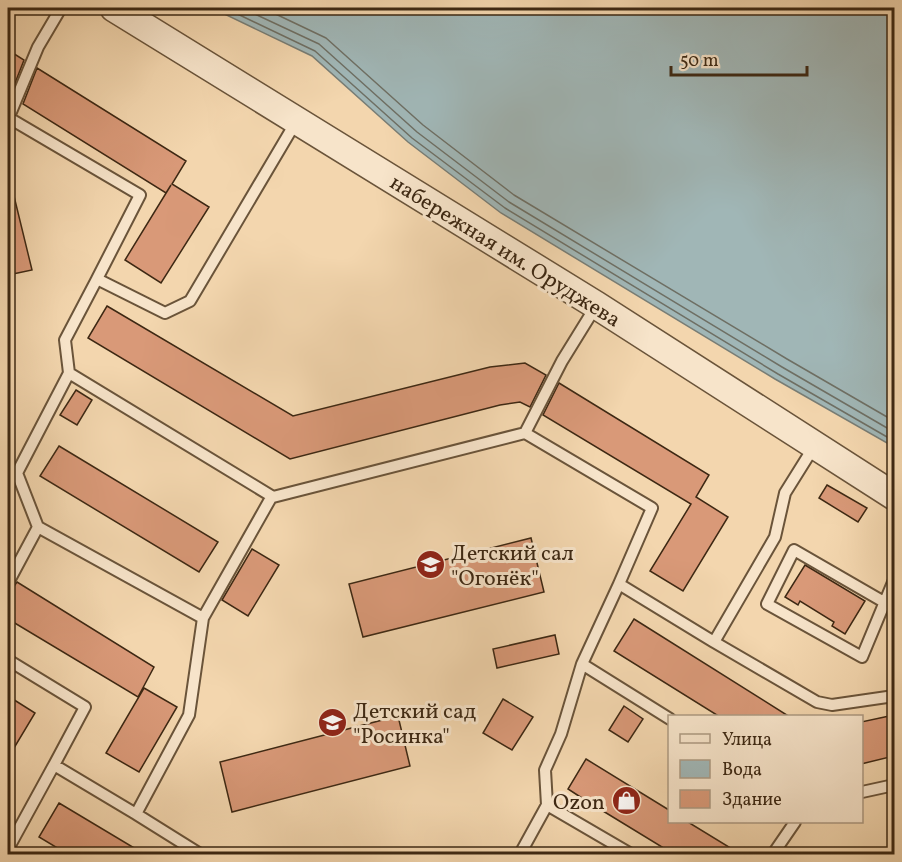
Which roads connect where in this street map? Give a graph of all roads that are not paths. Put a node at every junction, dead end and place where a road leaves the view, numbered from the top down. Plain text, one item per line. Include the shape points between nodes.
1 (61, 8) edge
2 (114, 8) edge
3 (8, 119) edge
4 (297, 120) junction
5 (98, 279) junction
6 (596, 305) junction
7 (69, 373) junction
8 (525, 433) junction
9 (815, 445) junction
10 (272, 496) junction
11 (894, 496) edge
12 (38, 527) junction
13 (894, 580) edge
14 (8, 583) edge
15 (619, 584) junction
16 (884, 602) junction
17 (203, 618) junction
18 (714, 642) junction
19 (8, 660) edge
20 (582, 664) junction
21 (894, 696) edge
22 (668, 718) edge
23 (54, 765) junction
24 (894, 785) edge
25 (863, 792) edge
26 (547, 805) junction
27 (136, 814) junction
28 (794, 823) edge
29 (8, 849) edge
30 (200, 855) edge
31 (520, 855) edge
32 (631, 855) edge
33 (773, 855) edge

1 - 3 lane via 38,47
2 - 4 street, набережная им. Оруджева
3 - 5 lane via 140,195
4 - 5 lane via 190,301 165,313
4 - 6 street, набережная им. Оруджева
5 - 7 lane via 65,340
6 - 8 lane
6 - 9 street, набережная им. Оруджева
7 - 10 lane
7 - 12 lane via 17,473
8 - 10 lane
8 - 15 lane via 652,508
9 - 11 street, набережная им. Оруджева
9 - 18 lane via 785,493 775,537
10 - 17 lane
12 - 14 lane
12 - 17 lane
13 - 16 lane
15 - 18 lane
15 - 20 lane
16 - 16 lane via 794,550 767,604 861,657
17 - 27 lane via 189,715
18 - 21 lane via 817,702 832,705
19 - 23 lane via 85,707
20 - 22 lane
20 - 26 lane via 561,734 545,770
23 - 27 lane
23 - 29 lane
24 - 25 lane
26 - 31 lane
26 - 32 lane
27 - 30 lane
28 - 33 lane

